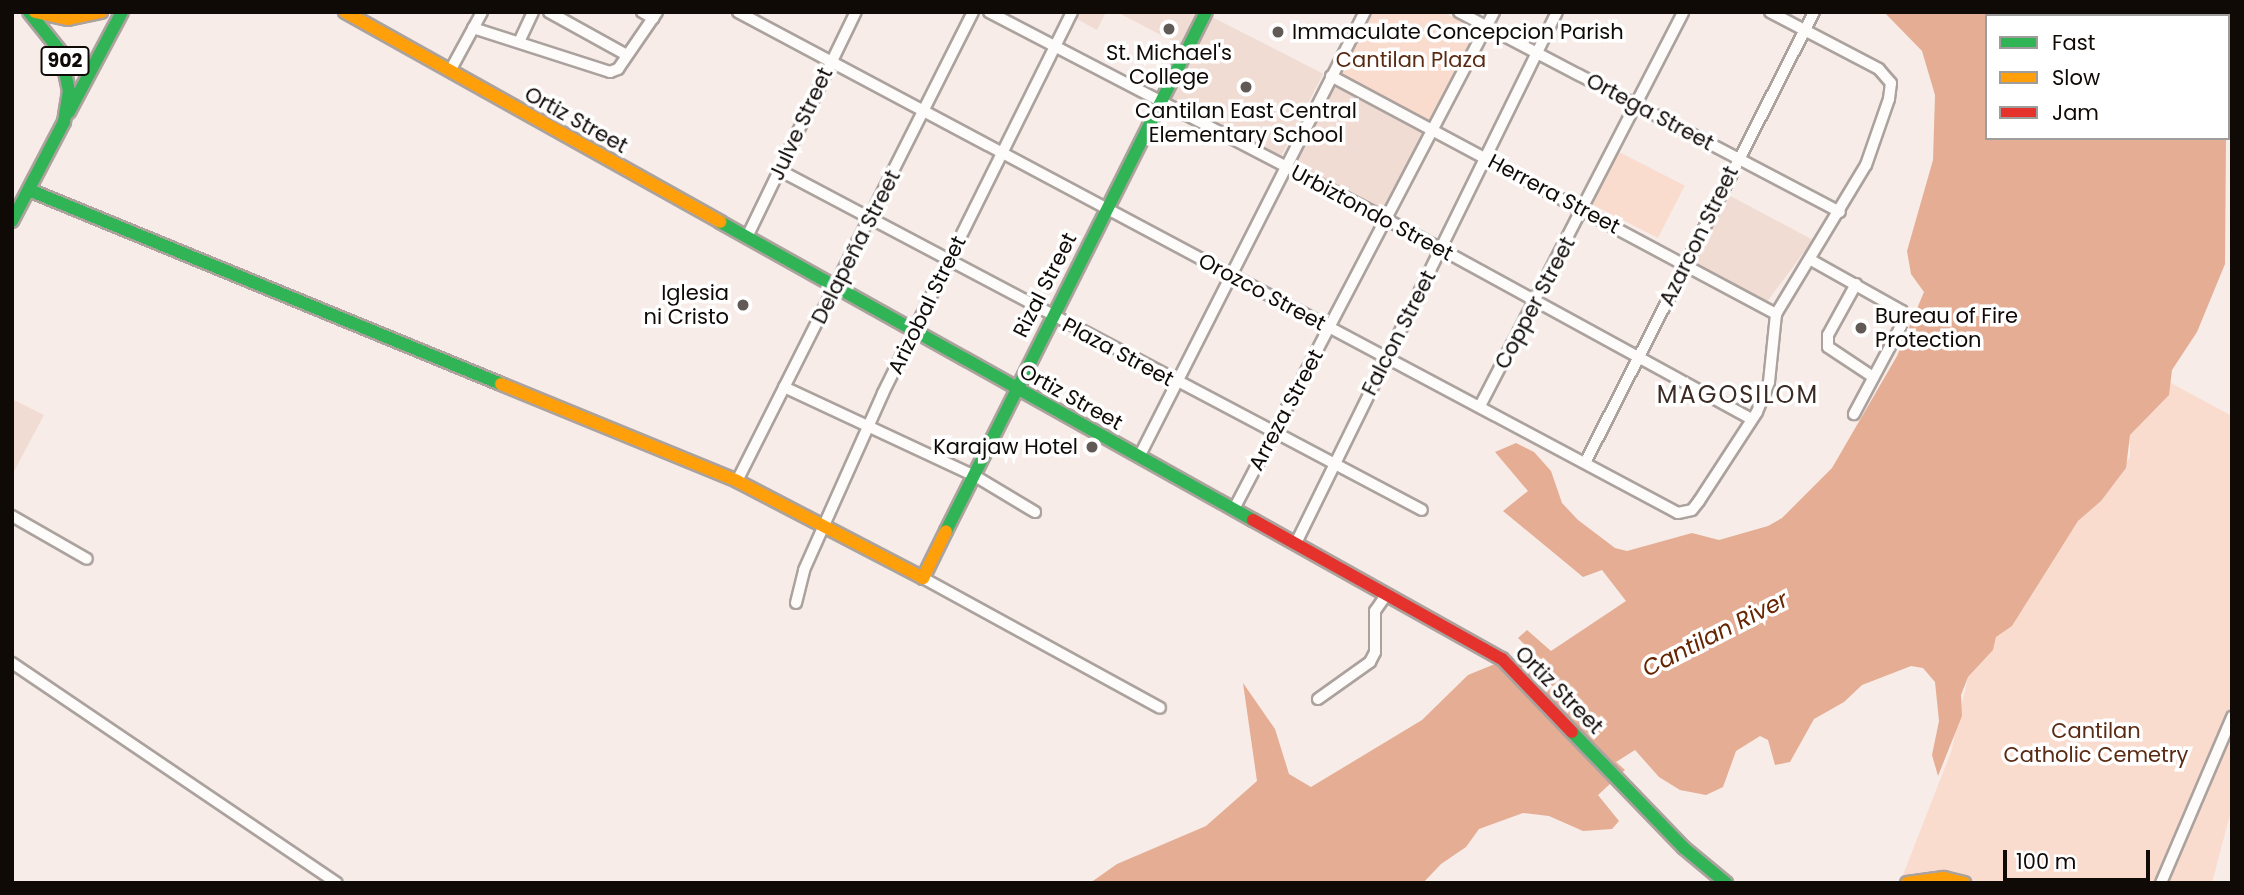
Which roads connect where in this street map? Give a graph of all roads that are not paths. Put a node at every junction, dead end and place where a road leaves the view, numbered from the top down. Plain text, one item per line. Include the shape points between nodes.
1 (29, 12) edge
2 (35, 12) edge
3 (102, 12) edge
4 (122, 12) edge
5 (345, 12) edge
6 (482, 12) edge
7 (533, 12) edge
8 (549, 12) edge
9 (642, 12) edge
10 (738, 12) edge
11 (856, 12) edge
12 (973, 12) edge
13 (989, 12) edge
14 (1072, 12) edge
15 (1206, 12) edge
16 (1364, 12) edge
17 (1459, 12) edge
18 (1494, 12) edge
19 (1557, 12) edge
20 (1683, 12) edge
21 (1770, 12) edge
22 (1814, 12) edge
23 (655, 15) edge
24 (1486, 26) junction
25 (473, 28) junction
26 (1805, 32) junction
27 (519, 42) junction
28 (1055, 46) junction
29 (1537, 52) junction
30 (627, 55) junction
31 (830, 62) junction
32 (450, 71) junction
33 (1331, 76) junction
34 (1161, 103) junction
35 (1636, 104) junction
36 (924, 113) junction
37 (64, 122) junction
38 (1434, 131) junction
39 (1000, 152) junction
40 (1485, 157) junction
41 (1737, 158) junction
42 (1285, 166) junction
43 (779, 170) junction
44 (29, 190) junction
45 (1106, 208) junction
46 (1583, 212) junction
47 (1840, 212) junction
48 (872, 217) junction
49 (1386, 219) junction
50 (12, 221) edge
51 (747, 237) junction
52 (1441, 251) junction
53 (1811, 260) junction
54 (948, 262) junction
55 (1685, 264) junction
56 (1228, 275) junction
57 (1856, 284) junction
58 (834, 287) junction
59 (1538, 300) junction
60 (1776, 314) junction
61 (1050, 317) junction
62 (1329, 328) junction
63 (912, 333) junction
64 (1386, 356) junction
65 (1640, 357) junction
66 (1873, 377) junction
67 (1177, 383) junction
68 (784, 387) junction
69 (1016, 389) junction
70 (1480, 406) junction
71 (1854, 414) dead end
72 (1751, 419) junction
73 (867, 429) junction
74 (1275, 435) junction
75 (1139, 457) junction
76 (1586, 461) junction
77 (1333, 466) junction
78 (975, 476) junction
79 (737, 481) junction
80 (1234, 509) junction
81 (1422, 510) dead end
82 (1035, 512) dead end
83 (12, 516) edge
84 (824, 523) junction
85 (1297, 541) junction
86 (87, 559) dead end
87 (923, 578) junction
88 (1386, 595) junction
89 (796, 603) dead end
90 (12, 663) edge
91 (1318, 699) dead end
92 (1160, 708) dead end
93 (2232, 717) edge
94 (1961, 881) edge
95 (1721, 882) edge
96 (337, 883) edge
97 (1907, 883) edge
98 (2161, 883) edge

1 - 37 main road, 902 via 64,59 69,92
2 - 3 main road via 68,19
4 - 37 main road
5 - 32 main road, Ortiz Street
6 - 25 street
7 - 27 street
8 - 30 street
9 - 23 street
10 - 31 street, Orozco Street
11 - 31 street, Julve Street
12 - 36 street, Delapeña Street
13 - 28 street, Urbiztondo Street
14 - 28 street, Arizobal Street
15 - 34 main road, Rizal Street
16 - 33 street
17 - 24 street, Ortega Street
18 - 24 street, Arreza Street
19 - 29 street, Falcon Street
20 - 35 street, Copper Street
21 - 26 street
22 - 26 street, Azarcon Street
23 - 30 street
24 - 29 street, Ortega Street
24 - 38 street, Arreza Street
25 - 27 street
25 - 32 street
26 - 41 street, Azarcon Street
26 - 47 street via 1888,77 1891,89 1878,138
27 - 30 street via 610,72
28 - 34 street, Urbiztondo Street
28 - 39 street, Arizobal Street
29 - 35 street, Ortega Street
29 - 40 street, Falcon Street
31 - 36 street, Orozco Street
31 - 43 street, Julve Street
32 - 51 main road, Ortiz Street
33 - 38 street, Herrera Street
33 - 42 street
34 - 42 street, Urbiztondo Street
34 - 45 main road, Rizal Street
35 - 41 street, Ortega Street
35 - 46 street, Copper Street
36 - 39 street, Orozco Street
36 - 48 street, Delapeña Street
37 - 44 main road, 902
38 - 40 street, Herrera Street
38 - 49 street, Arreza Street
39 - 45 street, Orozco Street
39 - 54 street, Arizobal Street
40 - 46 street, Herrera Street
40 - 52 street, Falcon Street
41 - 47 street, Ortega Street
41 - 55 street, Azarcon Street
42 - 49 street, Urbiztondo Street
42 - 56 street
43 - 48 street, Plaza Street
43 - 51 street, Julve Street
44 - 50 main road, 902
44 - 79 main road
45 - 56 street, Orozco Street
45 - 61 main road, Rizal Street
46 - 55 street, Herrera Street
46 - 59 street, Copper Street
47 - 53 street
48 - 54 street, Plaza Street
48 - 58 street, Delapeña Street
49 - 52 street, Urbiztondo Street
49 - 62 street, Arreza Street
51 - 58 main road, Ortiz Street
52 - 59 street, Urbiztondo Street
52 - 64 street, Falcon Street
53 - 57 street
53 - 60 street
54 - 61 street, Plaza Street
54 - 63 street, Arizobal Street
55 - 60 street, Herrera Street
55 - 65 street, Azarcon Street
56 - 62 street, Orozco Street
56 - 67 street
57 - 66 street via 1828,335 1828,347
57 - 66 street via 1902,311 1901,326
58 - 63 main road, Ortiz Street
58 - 68 street, Delapeña Street
59 - 65 street, Urbiztondo Street
59 - 70 street, Copper Street
60 - 72 street via 1769,382
61 - 67 street, Plaza Street
61 - 69 main road, Rizal Street
62 - 64 street, Orozco Street
62 - 74 street, Arreza Street
63 - 69 main road, Ortiz Street
63 - 73 street, Arizobal Street
64 - 70 street, Orozco Street
64 - 77 street, Falcon Street
65 - 72 street, Urbiztondo Street
65 - 76 street, Azarcon Street
66 - 71 street
67 - 74 street, Plaza Street
67 - 75 street
68 - 73 street
68 - 79 street, Delapeña Street
69 - 75 main road, Ortiz Street
69 - 78 main road, Rizal Street
70 - 76 street, Orozco Street
72 - 76 street, Orozco Street via 1699,501 1685,512 1678,513
73 - 78 street
73 - 84 street, Arizobal Street
74 - 77 street, Plaza Street
74 - 80 street, Arreza Street
75 - 80 main road, Ortiz Street
77 - 81 street, Plaza Street
77 - 85 street, Falcon Street
78 - 82 street
78 - 87 main road, Rizal Street
79 - 84 main road
80 - 85 main road, Ortiz Street
83 - 86 street
84 - 87 main road
84 - 89 street, Arizobal Street
85 - 88 main road, Ortiz Street
87 - 92 street
88 - 91 street via 1375,611 1375,652 1370,662
88 - 95 main road, Ortiz Street via 1511,664
90 - 96 street
93 - 98 street
94 - 97 main road

